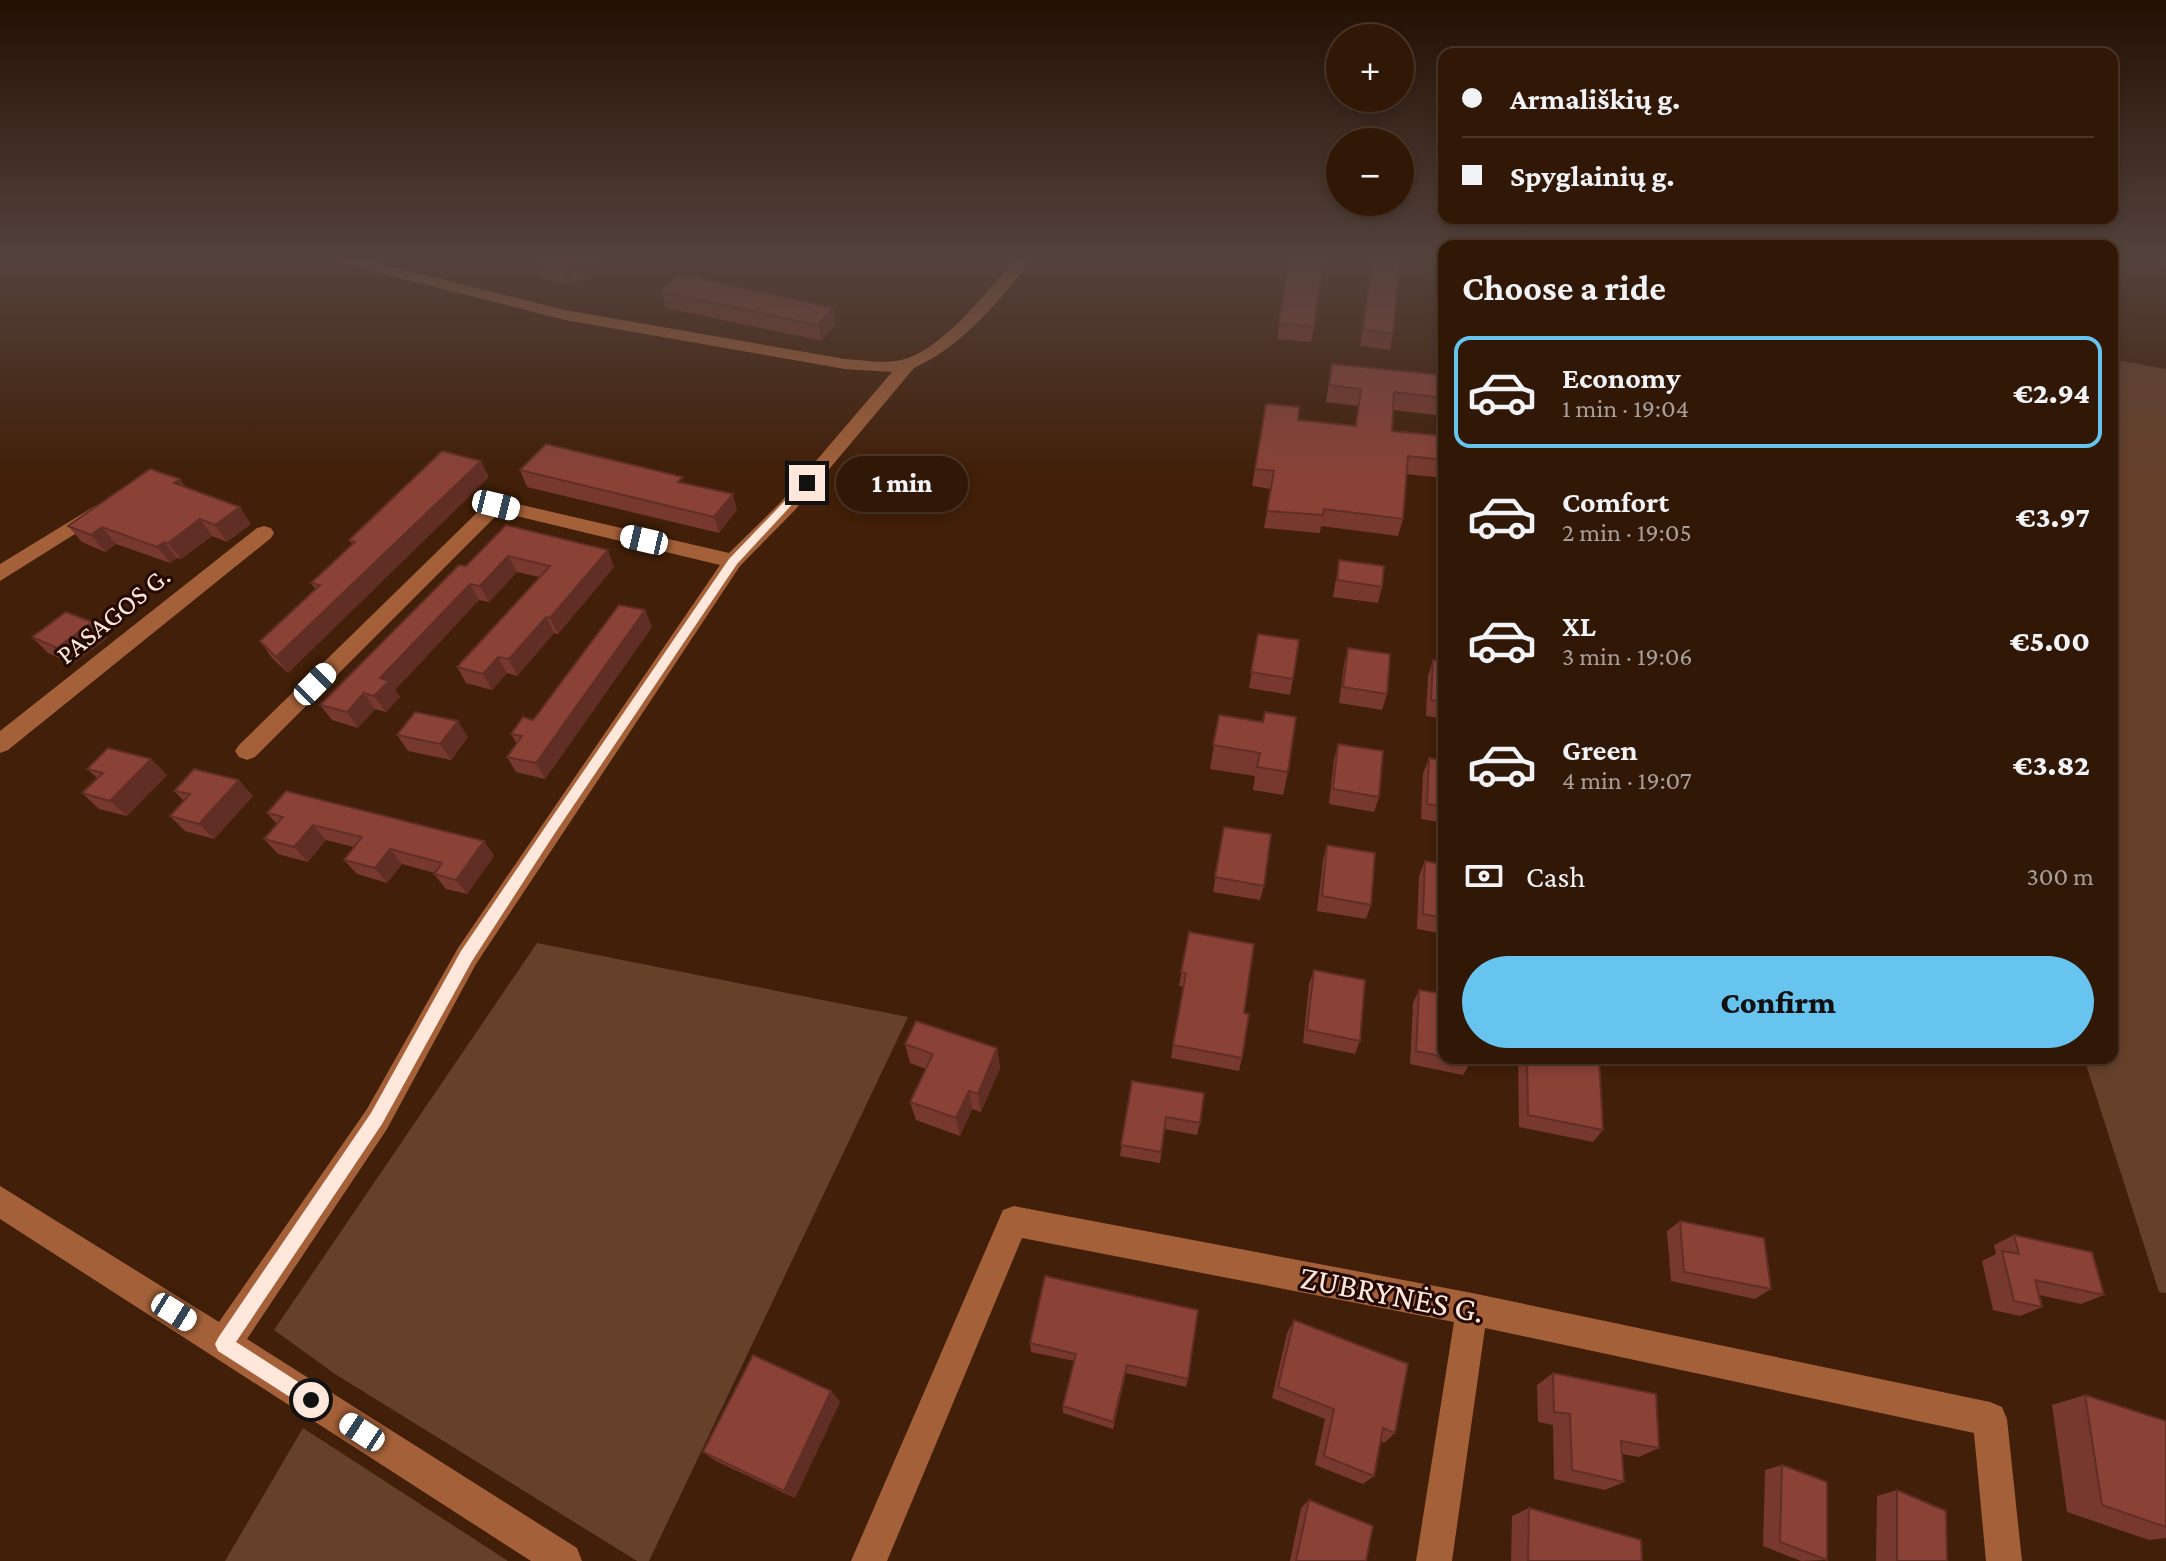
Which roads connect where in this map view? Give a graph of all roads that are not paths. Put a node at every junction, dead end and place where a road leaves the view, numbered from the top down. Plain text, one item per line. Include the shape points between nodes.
1 (661, 332) edge
2 (953, 332) edge
3 (908, 364) junction
4 (119, 497) edge
5 (264, 533) dead end
6 (733, 561) junction
7 (0, 574) edge
8 (0, 744) edge
9 (247, 751) dead end
10 (0, 1201) edge
11 (1472, 1309) junction
12 (224, 1344) junction
13 (564, 1561) edge
14 (869, 1561) edge
15 (1434, 1561) edge
16 (2004, 1561) edge

1 - 3 street via 845,364
2 - 3 street
3 - 6 street via 787,507
4 - 7 street
5 - 8 street, PASAGOS G.
6 - 9 street via 496,505
6 - 12 street via 467,956 377,1119
10 - 12 street
11 - 14 street, ZUBRYNĖS G. via 1014,1221
11 - 15 street
11 - 16 street, ZUBRYNĖS G. via 1990,1419
12 - 13 street

